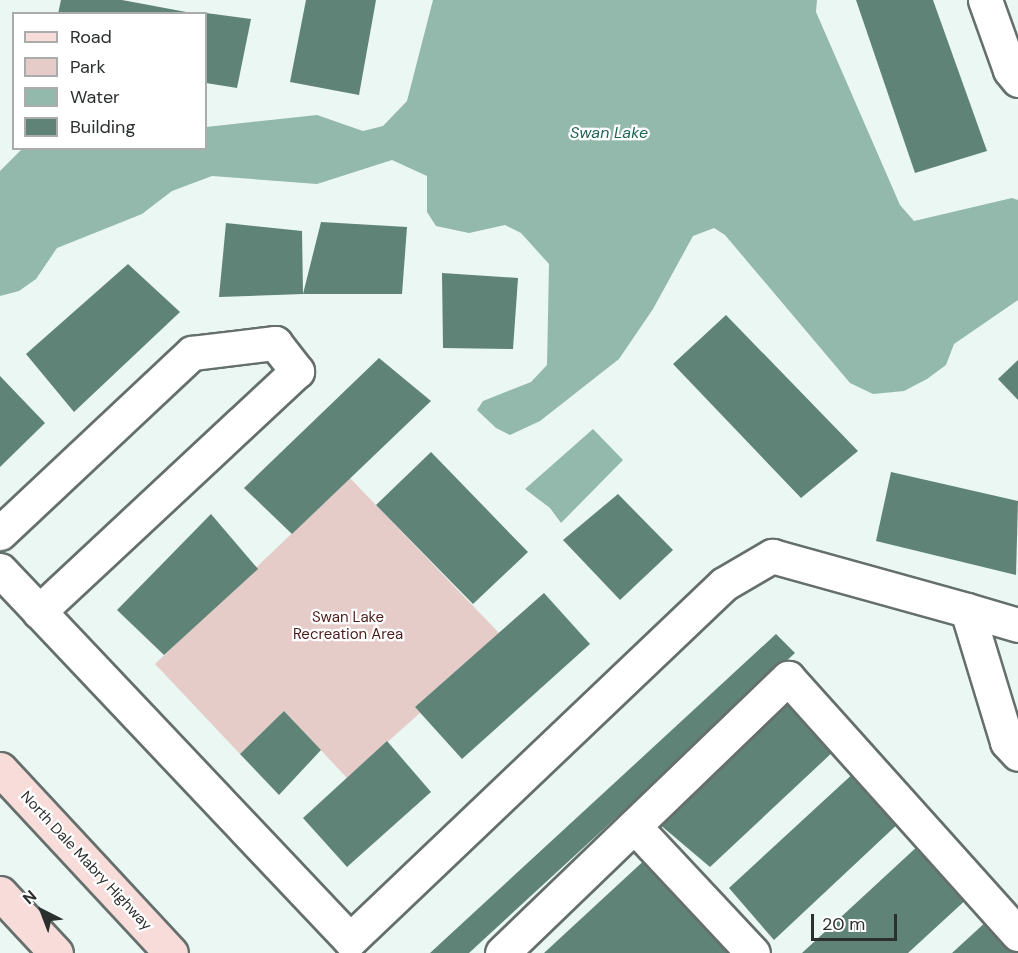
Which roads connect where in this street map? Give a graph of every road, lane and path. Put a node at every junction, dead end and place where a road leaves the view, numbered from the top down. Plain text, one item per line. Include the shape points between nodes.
1 (985, 0) edge
2 (1018, 80) edge
3 (0, 533) edge
4 (0, 570) edge
5 (967, 610) junction
6 (39, 612) junction
7 (1018, 625) edge
8 (1018, 754) edge
9 (0, 769) edge
10 (634, 826) junction
11 (0, 892) edge
12 (1018, 934) edge
13 (56, 953) edge
14 (171, 953) edge
15 (502, 953) edge
16 (753, 953) edge

1 - 2 lane via 1010,70
3 - 6 lane via 192,353 276,343 297,371
4 - 6 lane
5 - 6 lane via 772,556 724,584 350,940
5 - 7 lane
5 - 8 lane via 1007,742
9 - 14 main road, North Dale Mabry Highway
10 - 12 lane via 788,678
10 - 15 lane
10 - 16 lane
11 - 13 main road

